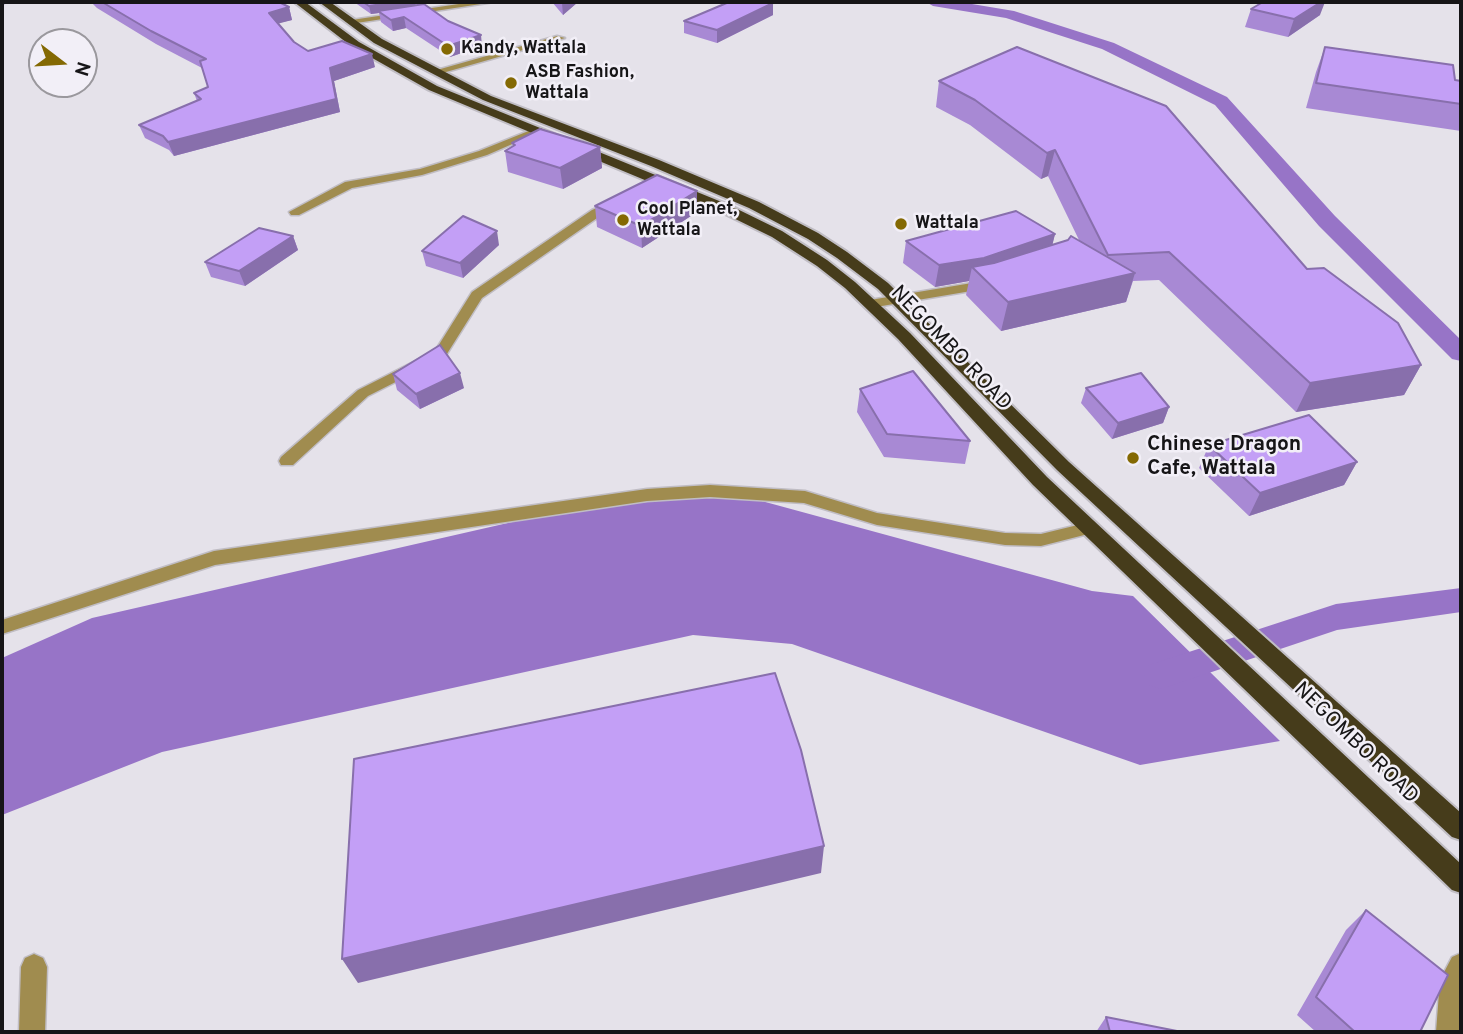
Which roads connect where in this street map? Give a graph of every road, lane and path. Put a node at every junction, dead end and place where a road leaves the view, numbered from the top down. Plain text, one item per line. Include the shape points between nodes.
1 (299, 2) edge
2 (324, 2) edge
3 (490, 2) edge
4 (350, 22) junction
5 (560, 38) dead end
6 (435, 72) junction
7 (535, 132) junction
8 (677, 172) junction
9 (661, 182) junction
10 (295, 212) dead end
11 (1007, 278) edge
12 (896, 299) junction
13 (870, 304) junction
14 (287, 460) dead end
15 (1090, 528) junction
16 (2, 627) edge
17 (1461, 829) edge
18 (1461, 881) edge
19 (34, 967) dead end
20 (1461, 967) edge
21 (32, 1032) edge
22 (1449, 1032) edge

1 - 7 highway, NEGOMBO ROAD via 385,63
2 - 4 highway, NEGOMBO ROAD
3 - 4 street
4 - 6 highway, NEGOMBO ROAD
5 - 6 street
6 - 8 highway, NEGOMBO ROAD via 487,98
7 - 9 highway, NEGOMBO ROAD
7 - 10 street via 434,169 349,186
8 - 9 street
8 - 12 highway, NEGOMBO ROAD via 813,236 869,274
9 - 13 highway, NEGOMBO ROAD via 777,234 822,263
9 - 14 street via 596,213 477,295 440,354 363,393
11 - 12 street
12 - 13 street
12 - 17 highway, NEGOMBO ROAD via 1063,466
13 - 15 highway, NEGOMBO ROAD
15 - 16 street via 1041,540 1005,538 877,519 804,497 710,491 647,495 214,558
15 - 18 highway, NEGOMBO ROAD
19 - 21 street
20 - 22 street via 1453,980

